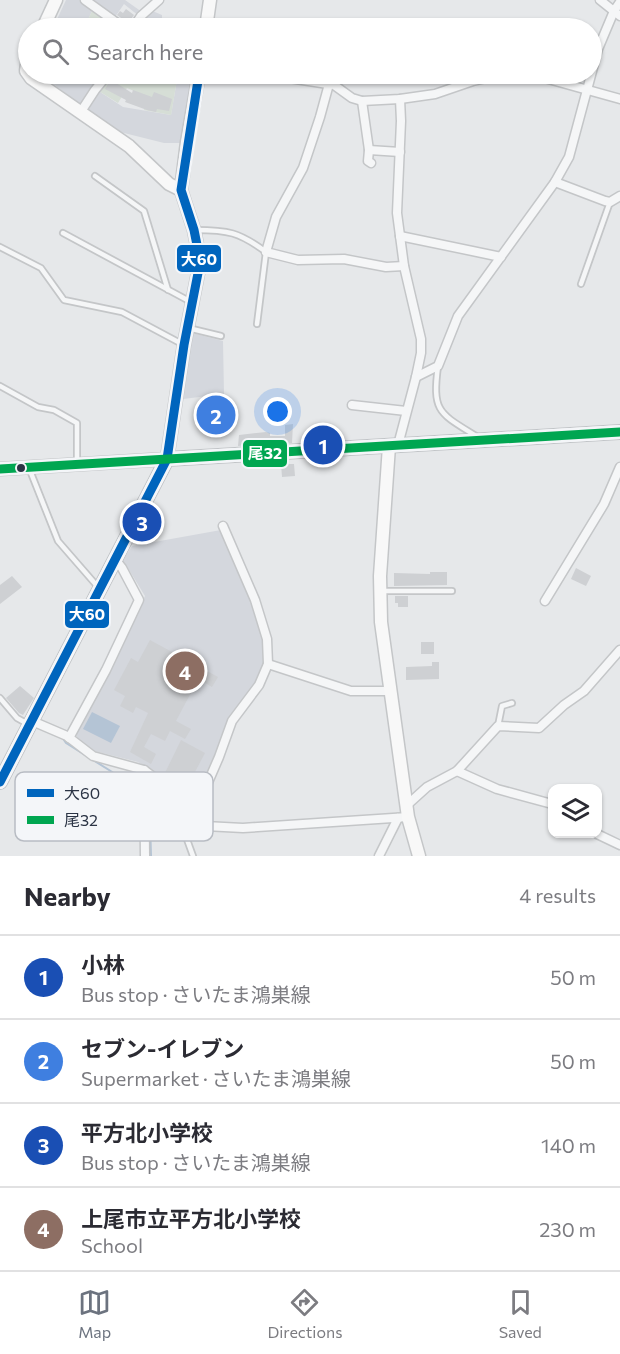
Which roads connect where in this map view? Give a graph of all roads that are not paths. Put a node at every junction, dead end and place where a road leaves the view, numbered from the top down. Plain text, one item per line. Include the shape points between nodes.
1 (56, 0) edge
2 (85, 0) edge
3 (159, 0) edge
4 (210, 0) edge
5 (600, 0) edge
6 (620, 2) edge
7 (617, 14) edge
8 (48, 18) edge
9 (110, 18) edge
10 (140, 18) edge
11 (207, 18) edge
12 (602, 42) edge
13 (39, 84) edge
14 (99, 84) edge
15 (197, 84) edge
16 (329, 84) joint
17 (464, 84) edge
18 (567, 84) edge
19 (589, 84) edge
20 (587, 90) junction
21 (400, 99) junction
22 (620, 99) edge
23 (362, 101) junction
24 (80, 113) junction
25 (369, 150) junction
26 (400, 152) junction
27 (371, 163) dead end
28 (95, 176) dead end
29 (555, 182) junction
30 (182, 190) junction
31 (620, 196) edge
32 (610, 202) junction
33 (194, 230) junction
34 (63, 233) dead end
35 (400, 236) junction
36 (0, 247) edge
37 (266, 252) junction
38 (501, 257) junction
39 (404, 266) junction
40 (581, 284) dead end
41 (168, 290) junction
42 (193, 304) junction
43 (257, 324) dead end
44 (188, 328) junction
45 (221, 336) dead end
46 (184, 345) junction
47 (438, 366) junction
48 (416, 377) junction
49 (0, 386) edge
50 (352, 405) dead end
51 (406, 411) junction
52 (620, 432) edge
53 (481, 440) junction
54 (394, 445) junction
55 (167, 459) junction
56 (77, 465) junction
57 (620, 467) edge
58 (29, 468) junction
59 (0, 469) edge
60 (223, 526) dead end
61 (116, 559) junction
62 (100, 589) junction
63 (380, 591) junction
64 (452, 591) dead end
65 (545, 601) dead end
66 (620, 650) edge
67 (268, 664) junction
68 (389, 691) junction
69 (0, 698) edge
70 (512, 703) dead end
71 (32, 721) junction
72 (498, 726) junction
73 (69, 738) junction
74 (144, 770) joint
75 (457, 771) junction
76 (147, 772) edge
77 (213, 772) edge
78 (0, 782) edge
79 (548, 803) edge
80 (404, 814) junction
81 (213, 826) edge
82 (602, 836) edge
83 (145, 841) edge
84 (188, 841) edge
85 (620, 845) edge
86 (145, 856) edge
87 (193, 856) edge
88 (379, 856) edge
89 (419, 856) edge

1 - 8 street
2 - 9 street
3 - 10 street
4 - 11 street
5 - 7 street
6 - 7 street
7 - 12 street
13 - 24 street
14 - 24 street
15 - 30 street
16 - 23 street
16 - 37 street via 306,160 276,218
17 - 21 street via 435,94
18 - 20 street
19 - 20 street
20 - 22 street
20 - 29 street via 569,157
21 - 23 street
21 - 26 street
23 - 25 street
24 - 30 street via 129,146 169,184
25 - 26 street
25 - 27 street
26 - 35 street
28 - 41 lane via 144,211
29 - 32 street
29 - 38 street
30 - 33 street
31 - 32 street
32 - 40 lane
33 - 37 lane via 229,231
33 - 42 street via 200,268
34 - 41 lane
35 - 38 street
35 - 39 street
36 - 46 lane via 41,268 64,300 122,312
37 - 39 street via 298,260 344,259 386,267
37 - 43 lane
38 - 47 street via 458,316
39 - 48 street via 421,339
41 - 42 lane
42 - 44 street
44 - 45 lane
44 - 46 street
46 - 55 street
47 - 48 street
47 - 53 lane via 436,400 442,413
48 - 51 street
49 - 56 lane via 77,423
50 - 51 street
51 - 54 street
52 - 53 main road
53 - 54 main road
54 - 55 main road
54 - 63 street
55 - 56 street
55 - 61 main road
56 - 58 street
57 - 65 street via 604,504
58 - 59 street
58 - 62 lane via 58,542
60 - 67 street via 255,600 267,639
61 - 62 main road
61 - 73 street via 139,600
62 - 71 main road
63 - 64 lane
63 - 68 street
66 - 72 street via 584,691 539,728
67 - 68 street via 351,692
67 - 77 street via 259,686 232,721
68 - 80 street
69 - 71 lane via 17,718 26,723
70 - 72 lane via 502,706
71 - 73 street
71 - 78 main road
72 - 75 street
73 - 74 street via 93,756
74 - 76 street
75 - 79 street via 506,792
75 - 80 street via 427,787
80 - 81 street via 243,828
80 - 88 street
80 - 89 street
82 - 85 street
83 - 86 street
84 - 87 lane

